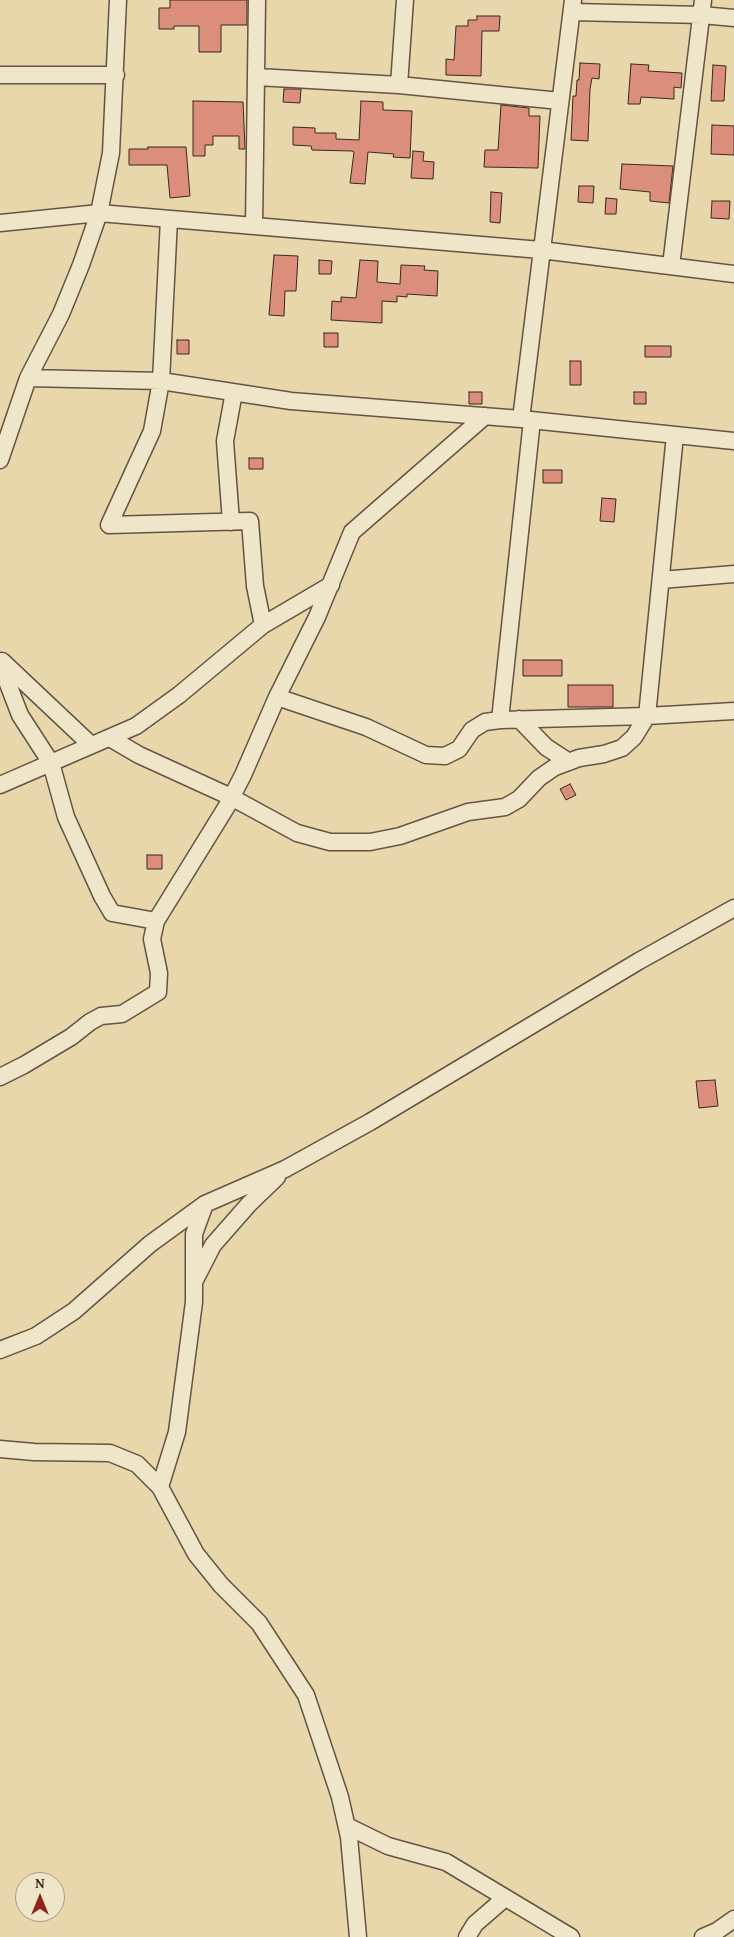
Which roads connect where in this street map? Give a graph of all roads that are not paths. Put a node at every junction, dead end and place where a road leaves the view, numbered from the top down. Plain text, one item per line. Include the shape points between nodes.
1 (118, 0) edge
2 (257, 0) edge
3 (405, 0) edge
4 (572, 6) edge
5 (702, 7) edge
6 (734, 18) edge
7 (0, 76) edge
8 (116, 76) junction
9 (257, 77) junction
10 (399, 85) junction
11 (560, 101) junction
12 (99, 213) junction
13 (169, 219) junction
14 (0, 224) edge
15 (254, 226) junction
16 (541, 250) junction
17 (671, 266) junction
18 (734, 274) edge
19 (28, 378) junction
20 (161, 381) junction
21 (234, 392) junction
22 (485, 416) junction
23 (526, 419) junction
24 (675, 435) junction
25 (734, 441) edge
26 (0, 460) edge
27 (231, 522) junction
28 (734, 574) edge
29 (661, 580) junction
30 (331, 586) junction
31 (263, 625) junction
32 (0, 661) edge
33 (277, 696) junction
34 (734, 711) edge
35 (647, 716) junction
36 (519, 719) junction
37 (500, 720) junction
38 (110, 738) junction
39 (90, 744) junction
40 (569, 762) junction
41 (51, 763) junction
42 (0, 786) edge
43 (231, 797) junction
44 (734, 908) edge
45 (156, 921) junction
46 (0, 1077) edge
47 (285, 1169) junction
48 (204, 1204) junction
49 (194, 1282) junction
50 (0, 1350) edge
51 (0, 1449) edge
52 (160, 1487) junction
53 (347, 1826) junction
54 (505, 1898) junction
55 (734, 1920) edge
56 (358, 1937) edge
57 (468, 1937) edge
58 (571, 1937) edge
59 (703, 1937) edge

1 - 8 street
2 - 9 street
3 - 10 street
4 - 5 street
4 - 11 street
5 - 6 street
5 - 17 street
7 - 8 street
8 - 12 street via 111,153
9 - 10 street
9 - 15 street
10 - 11 street
11 - 16 street
12 - 13 street
12 - 14 street
12 - 19 street via 62,314
13 - 15 street
13 - 20 street
15 - 16 street
16 - 17 street
16 - 23 street
17 - 18 street
19 - 20 street
19 - 26 street
20 - 21 street
20 - 27 street via 152,431 109,525
21 - 22 street via 291,401
21 - 27 street via 225,440
22 - 23 street
22 - 30 street via 352,532
23 - 24 street
23 - 37 street
24 - 25 street
24 - 29 street
27 - 31 street via 250,521 255,586
28 - 29 street
29 - 35 street
30 - 31 street
30 - 33 street
31 - 38 street via 179,695 136,726
32 - 39 street
32 - 41 street via 20,715
33 - 37 street via 366,727 426,755 445,756 459,749 472,730 485,722
33 - 43 street
34 - 35 street
35 - 36 street
35 - 40 street via 622,748
36 - 37 street
36 - 40 street via 546,747
38 - 39 street
38 - 43 street via 139,756
39 - 41 street
40 - 43 street via 539,778 519,799 505,807 468,812 400,836 370,842 330,842 297,833
41 - 42 street
41 - 45 street via 66,817 112,913
43 - 45 street
44 - 47 street via 639,960 370,1122
45 - 46 street via 152,939 159,973 158,992 122,1014 101,1016 71,1038
47 - 48 street
47 - 49 street via 213,1245
48 - 49 street via 194,1234
48 - 50 street via 150,1244 74,1311 36,1336
49 - 52 street via 177,1432
51 - 52 street via 110,1453 137,1464
52 - 53 street via 196,1554 259,1623 306,1695
53 - 54 street via 388,1846 446,1862
53 - 56 street
54 - 57 street via 475,1924
54 - 58 street
55 - 59 street

